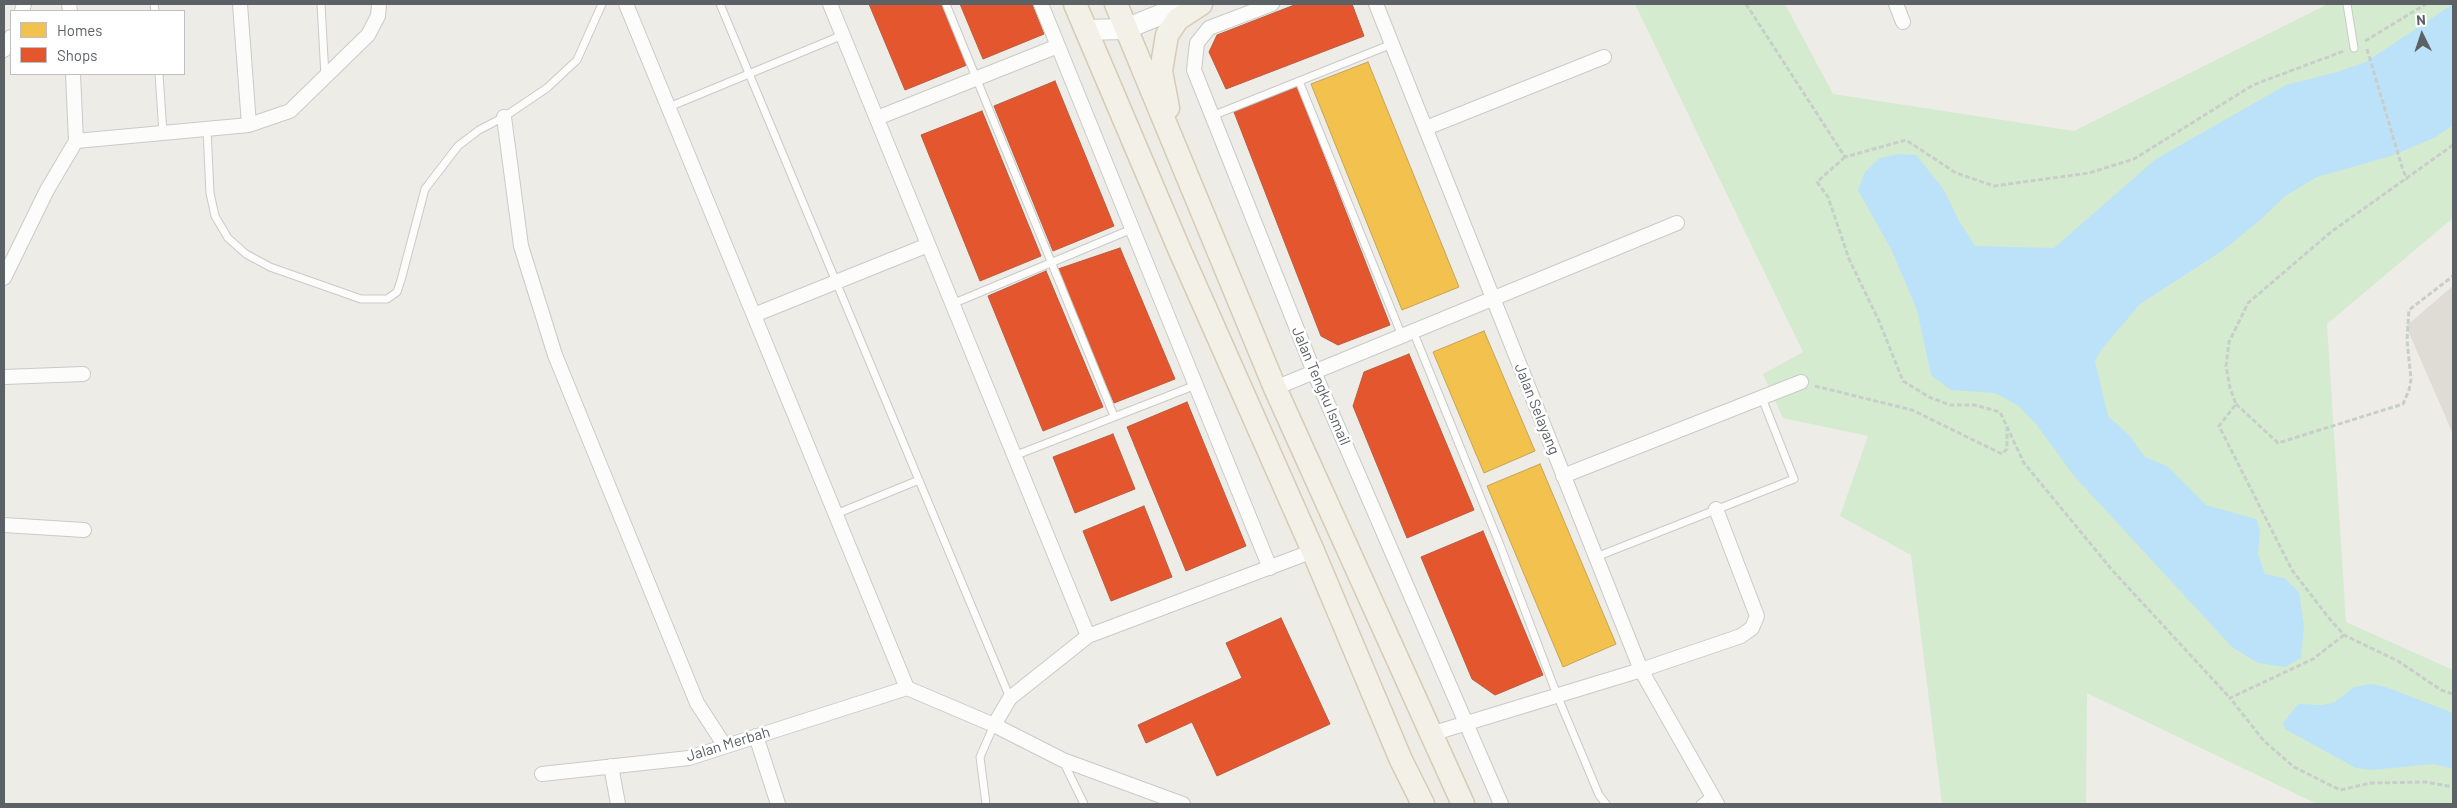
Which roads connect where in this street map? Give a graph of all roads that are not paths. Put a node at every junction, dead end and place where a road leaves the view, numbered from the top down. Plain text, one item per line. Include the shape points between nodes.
1 (240, 4) edge
2 (321, 4) edge
3 (379, 4) edge
4 (602, 4) edge
5 (626, 4) edge
6 (720, 4) edge
7 (830, 4) edge
8 (946, 4) edge
9 (1040, 4) edge
10 (1075, 4) edge
11 (1116, 4) edge
12 (1187, 4) edge
13 (1201, 4) edge
14 (1272, 4) edge
15 (1376, 4) edge
16 (1896, 4) edge
17 (2347, 4) edge
18 (1903, 22) dead end
19 (1125, 29) junction
20 (1085, 30) junction
21 (843, 36) junction
22 (10, 39) edge
23 (1392, 44) junction
24 (1058, 46) junction
25 (2354, 48) road end
26 (4, 50) edge
27 (1604, 57) dead end
28 (750, 74) junction
29 (73, 75) edge
30 (159, 75) edge
31 (325, 78) junction
32 (975, 79) junction
33 (1299, 81) junction
34 (669, 108) junction
35 (1212, 116) junction
36 (504, 117) junction
37 (877, 118) junction
38 (249, 125) junction
39 (1426, 128) junction
40 (207, 129) junction
41 (163, 133) junction
42 (76, 141) junction
43 (1179, 160) junction
44 (1677, 223) dead end
45 (1132, 229) junction
46 (1211, 236) junction
47 (928, 245) junction
48 (1180, 251) junction
49 (1051, 262) junction
50 (4, 278) edge
51 (836, 282) junction
52 (1493, 298) junction
53 (952, 304) junction
54 (754, 316) junction
55 (1407, 334) junction
56 (1314, 372) junction
57 (84, 374) dead end
58 (4, 377) edge
59 (1801, 382) road end
60 (1196, 385) junction
61 (1274, 388) junction
62 (1762, 398) junction
63 (1114, 416) junction
64 (1014, 456) junction
65 (1564, 476) junction
66 (919, 480) junction
67 (1716, 509) junction
68 (836, 514) junction
69 (4, 525) edge
70 (84, 530) dead end
71 (1313, 551) junction
72 (1596, 557) junction
73 (1270, 568) junction
74 (1088, 636) junction
75 (1640, 670) junction
76 (907, 688) junction
77 (1558, 695) junction
78 (1010, 698) junction
79 (1467, 723) junction
80 (994, 725) junction
81 (1431, 734) junction
82 (756, 736) junction
83 (724, 746) junction
84 (1063, 760) junction
85 (610, 766) junction
86 (542, 774) dead end
87 (1709, 802) edge
88 (1183, 803) edge
89 (618, 804) edge
90 (778, 804) edge
91 (986, 804) edge
92 (1084, 804) edge
93 (1423, 804) edge
94 (1463, 804) edge
95 (1501, 804) edge
96 (1606, 804) edge

1 - 38 street
2 - 31 lane
3 - 31 street via 378,16 368,35
4 - 36 lane via 577,60 546,88
5 - 34 street
6 - 28 lane
7 - 21 street
8 - 32 lane
9 - 24 street
10 - 20 main road
11 - 19 main road
11 - 20 main road
12 - 19 main road
13 - 43 main road via 1178,19 1167,35 1163,50 1161,71
14 - 35 street, Jalan Tengku Ismail via 1209,28 1197,43 1194,70
15 - 23 street, Jalan Selayang
16 - 18 street
17 - 25 lane
19 - 20 main road
19 - 43 main road
20 - 48 main road
21 - 28 lane
21 - 37 street
22 - 26 street
23 - 33 lane
23 - 39 street, Jalan Selayang
24 - 32 street
24 - 45 street
27 - 39 street
28 - 34 lane
28 - 51 lane
29 - 42 street
30 - 41 lane
31 - 38 street via 290,111
32 - 37 street
32 - 49 lane
33 - 35 lane
33 - 55 lane
34 - 54 street
35 - 56 street, Jalan Tengku Ismail
36 - 40 lane via 458,146 425,189 402,280 397,292 387,299 361,299 270,267 246,254 228,238 215,216 210,193
36 - 83 street via 521,246 555,355 697,703
37 - 47 street
38 - 40 street
39 - 52 street, Jalan Selayang
40 - 41 street
41 - 42 street
42 - 50 street via 47,190
43 - 46 main road
44 - 52 street
45 - 49 lane
45 - 60 street
46 - 48 main road
46 - 61 main road
47 - 51 street
47 - 53 street
48 - 71 main road
49 - 53 lane
49 - 63 lane
51 - 54 street
51 - 66 lane
52 - 55 street
52 - 65 street, Jalan Selayang
53 - 64 street
54 - 68 street
55 - 56 street
55 - 77 lane via 1503,554
56 - 61 street
56 - 79 street, Jalan Tengku Ismail
57 - 58 street
59 - 62 street
60 - 63 lane
60 - 73 street
61 - 81 main road
62 - 65 street
62 - 67 lane via 1794,479
63 - 64 lane
64 - 74 street
65 - 72 street, Jalan Selayang
66 - 68 lane
66 - 78 lane
67 - 72 lane
67 - 75 street via 1756,616 1752,628 1740,636
68 - 76 street
69 - 70 street
71 - 73 street
71 - 93 main road via 1401,760
72 - 75 street, Jalan Selayang
73 - 74 street
74 - 78 street
75 - 77 street
75 - 87 street, Jalan Selayang
76 - 80 street
76 - 82 street, Jalan Merbah
77 - 79 street
77 - 96 lane via 1599,795
78 - 80 street
79 - 81 street
79 - 95 street, Jalan Tengku Ismail
80 - 84 street
80 - 91 lane via 980,757
81 - 94 main road
82 - 83 street, Jalan Merbah
82 - 90 street
83 - 85 street, Jalan Merbah via 689,758
84 - 88 street
84 - 92 lane
85 - 86 street, Jalan Merbah
85 - 89 street

